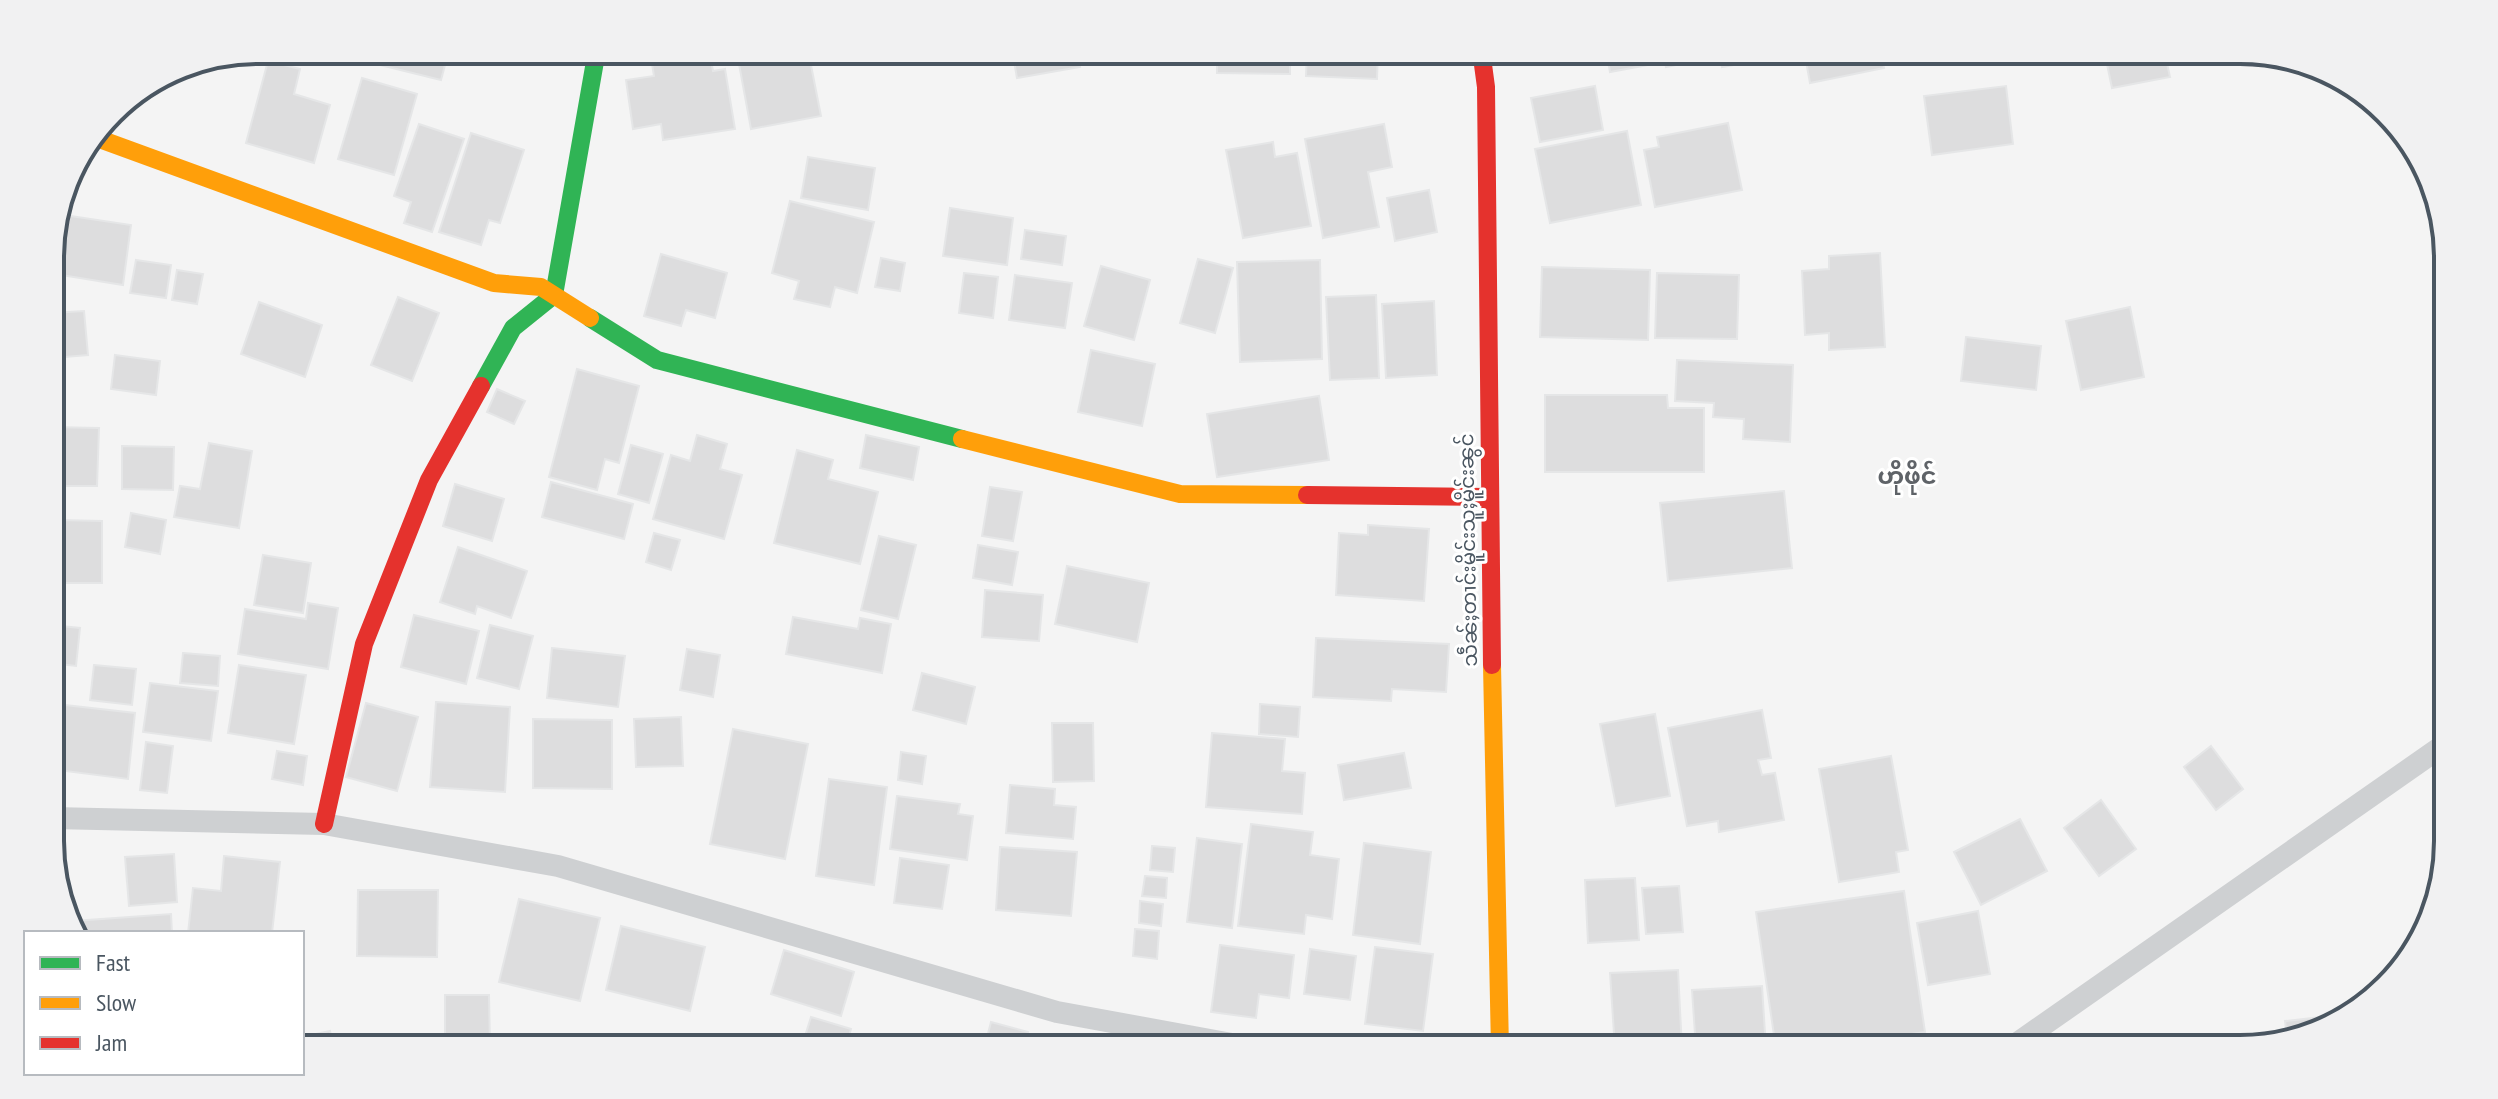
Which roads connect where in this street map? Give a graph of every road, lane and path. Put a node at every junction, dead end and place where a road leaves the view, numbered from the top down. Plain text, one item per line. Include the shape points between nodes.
1 (595, 64) edge
2 (1483, 64) edge
3 (104, 140) edge
4 (554, 295) junction
5 (1489, 497) junction
6 (2434, 752) edge
7 (64, 818) edge
8 (324, 824) junction
9 (1183, 1035) edge
10 (1500, 1035) edge
11 (2029, 1035) edge

1 - 4 street
2 - 5 street, သဵၼ်ႈတၢင်းမိူင်းသူႈမိူင်းၼွင်
3 - 4 street via 455,270 494,283 541,287
4 - 5 street via 657,360 1180,494
4 - 8 street via 513,328 429,480 364,644
5 - 10 street, သဵၼ်ႈတၢင်းမိူင်းသူႈမိူင်းၼွင်
6 - 11 lane
7 - 8 lane
8 - 9 lane via 558,866 1057,1012

